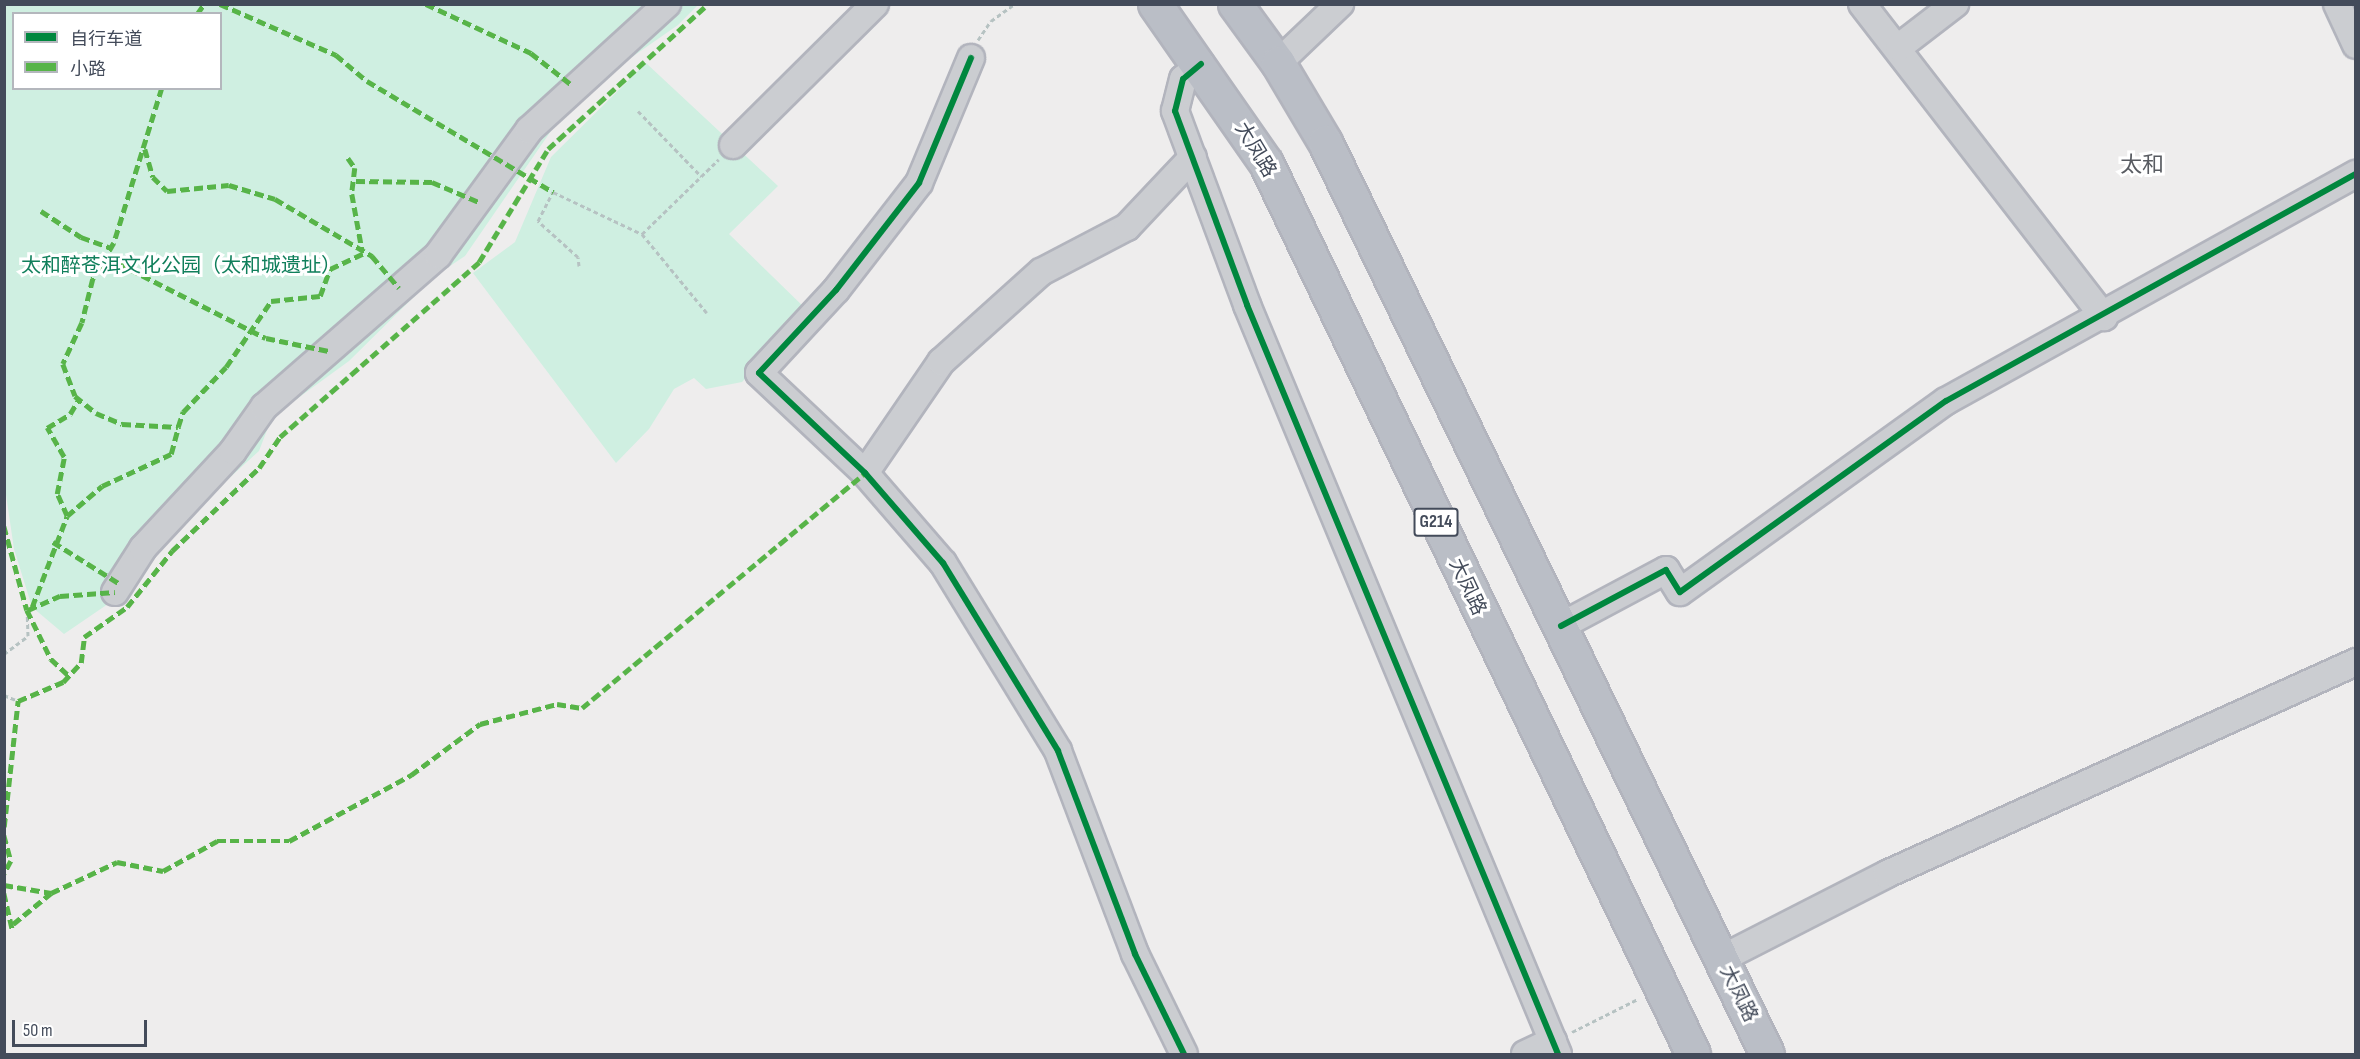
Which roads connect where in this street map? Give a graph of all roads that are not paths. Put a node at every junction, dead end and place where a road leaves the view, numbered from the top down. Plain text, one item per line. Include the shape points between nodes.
1 (667, 4) edge
2 (875, 4) edge
3 (1155, 4) edge
4 (1234, 4) edge
5 (1340, 4) edge
6 (1862, 4) edge
7 (1955, 4) edge
8 (2337, 4) edge
9 (2355, 45) edge
10 (1899, 47) junction
11 (971, 58) road end
12 (1278, 63) junction
13 (1201, 64) junction
14 (732, 145) road end
15 (1193, 158) junction
16 (2355, 174) edge
17 (2104, 317) junction
18 (865, 473) junction
19 (115, 592) dead end
20 (1561, 626) junction
21 (2355, 662) edge
22 (1721, 959) junction
23 (1556, 1048) edge
24 (1184, 1054) edge
25 (1525, 1054) edge
26 (1693, 1054) edge
27 (1767, 1054) edge

1 - 19 street via 529,130 438,255 264,407 233,452 143,548
2 - 14 street
3 - 13 highway, 大凤路 / G214
4 - 12 highway, 大凤路
5 - 12 street
6 - 10 street
7 - 10 street
8 - 9 street
10 - 17 street
11 - 18 street via 919,183 836,290 759,373
12 - 20 highway, 大凤路 via 1325,142
13 - 15 street via 1183,79 1175,111
13 - 26 highway, 大凤路 / G214 via 1266,163
15 - 18 street via 1127,227 1041,272 941,362
15 - 23 street via 1247,305
16 - 17 street
17 - 20 street via 1946,401 1680,592 1666,570
18 - 24 street via 943,563 1058,751 1131,944
20 - 22 highway, 大凤路
21 - 22 street via 1887,874
22 - 27 highway, 大凤路
23 - 25 street

